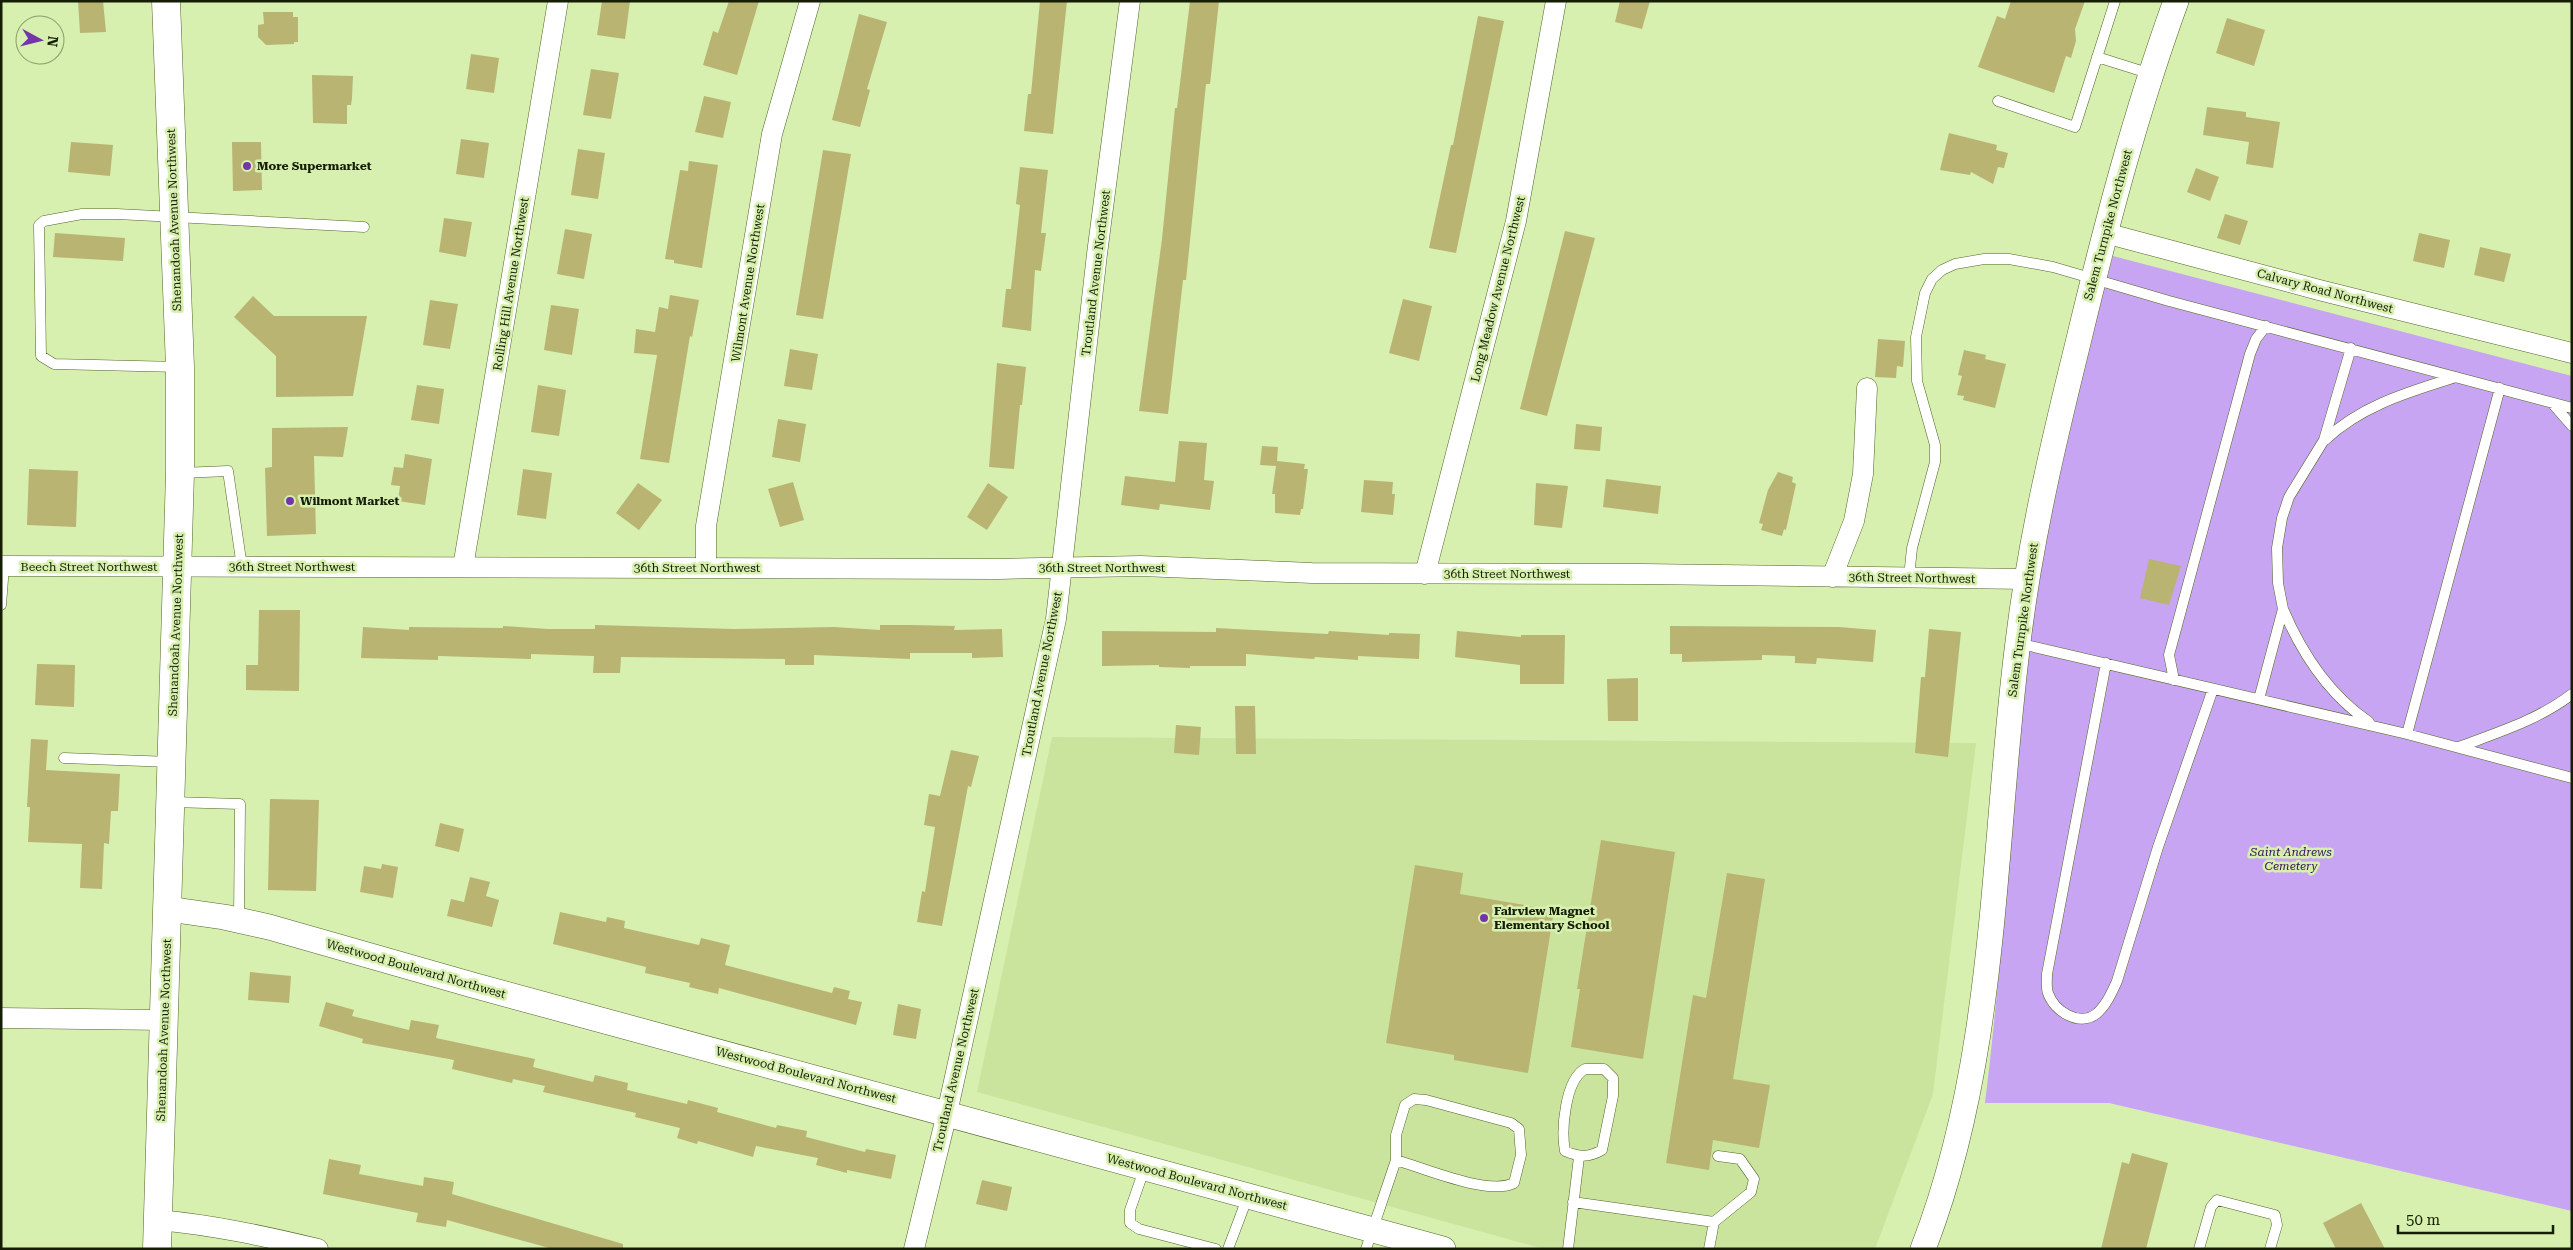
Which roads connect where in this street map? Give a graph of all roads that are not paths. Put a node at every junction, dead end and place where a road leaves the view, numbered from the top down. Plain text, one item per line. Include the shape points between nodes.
1 (166, 1) edge
2 (558, 1) edge
3 (810, 1) edge
4 (1130, 1) edge
5 (1556, 1) edge
6 (2115, 1) edge
7 (2176, 1) edge
8 (2097, 57) junction
9 (2151, 74) junction
10 (1998, 101) dead end
11 (174, 218) junction
12 (364, 227) dead end
13 (2105, 233) junction
14 (2093, 280) junction
15 (2266, 326) junction
16 (2351, 348) junction
17 (2572, 353) edge
18 (180, 367) junction
19 (2457, 376) junction
20 (1867, 388) dead end
21 (2500, 388) junction
22 (2551, 402) junction
23 (2572, 408) edge
24 (2572, 426) edge
25 (2324, 440) junction
26 (180, 473) junction
27 (2, 566) edge
28 (178, 566) junction
29 (242, 566) junction
30 (463, 567) junction
31 (706, 568) junction
32 (1062, 568) junction
33 (1425, 574) junction
34 (1832, 577) junction
35 (1909, 577) junction
36 (2027, 579) junction
37 (1, 606) edge
38 (2282, 609) junction
39 (2017, 643) junction
40 (2106, 663) junction
41 (2174, 680) junction
42 (2213, 689) junction
43 (2572, 694) edge
44 (2260, 699) junction
45 (2374, 726) junction
46 (2407, 734) junction
47 (2459, 747) junction
48 (64, 758) dead end
49 (172, 762) junction
50 (2572, 778) edge
51 (171, 802) junction
52 (168, 909) junction
53 (239, 920) junction
54 (1, 1018) edge
55 (165, 1020) junction
56 (946, 1113) junction
57 (1718, 1156) dead end
58 (1579, 1157) junction
59 (1396, 1160) junction
60 (1145, 1167) junction
61 (1248, 1195) junction
62 (1573, 1202) junction
63 (158, 1220) junction
64 (1714, 1222) junction
65 (1369, 1239) edge
66 (1416, 1245) edge
67 (157, 1249) edge
68 (318, 1249) edge
69 (914, 1249) edge
70 (1216, 1249) edge
71 (1228, 1249) edge
72 (1443, 1249) edge
73 (1568, 1249) edge
74 (1709, 1249) edge
75 (1923, 1249) edge
76 (2199, 1249) edge
77 (2270, 1249) edge

1 - 11 main road, Shenandoah Avenue Northwest
2 - 30 street, Rolling Hill Avenue Northwest
3 - 31 street, Wilmont Avenue Northwest via 772,134 706,526
4 - 32 street, Troutland Avenue Northwest via 1097,254
5 - 33 street, Long Meadow Avenue Northwest via 1516,221
6 - 8 lane
7 - 9 street, Salem Turnpike Northwest
8 - 9 lane
8 - 10 lane via 2074,127
9 - 13 street, Salem Turnpike Northwest
11 - 12 lane
11 - 18 main road, Shenandoah Avenue Northwest
11 - 18 lane via 82,214 44,221 39,225 40,350 41,356 54,364
13 - 14 street, Salem Turnpike Northwest
13 - 17 street, Calvary Road Northwest
14 - 15 lane
14 - 35 lane via 2052,267 1984,259 1955,264 1932,279 1925,293 1916,337 1915,362 1935,446 1935,462 1912,548
14 - 36 street, Salem Turnpike Northwest via 2055,438
15 - 16 lane
15 - 41 lane via 2250,354 2190,572 2169,655
16 - 19 lane
16 - 25 lane
18 - 26 main road, Shenandoah Avenue Northwest
19 - 21 lane
19 - 25 lane via 2366,410
20 - 34 street via 1863,474 1854,521
21 - 22 lane
21 - 46 lane
22 - 23 lane
22 - 24 lane
25 - 38 lane via 2290,497 2282,518 2277,548
26 - 28 main road, Shenandoah Avenue Northwest
26 - 29 lane via 228,471
27 - 28 street, Beech Street Northwest
27 - 37 lane
28 - 29 street, 36th Street Northwest
28 - 49 main road, Shenandoah Avenue Northwest
29 - 30 street, 36th Street Northwest
30 - 31 street, 36th Street Northwest
31 - 32 street, 36th Street Northwest
32 - 33 street, 36th Street Northwest via 1141,566
32 - 56 street, Troutland Avenue Northwest via 1056,619
33 - 34 street, 36th Street Northwest
34 - 35 street, 36th Street Northwest
35 - 36 street, 36th Street Northwest
36 - 39 street, Salem Turnpike Northwest
38 - 44 lane
38 - 45 lane via 2310,663 2330,689
39 - 40 lane
39 - 75 street, Salem Turnpike Northwest via 1980,1027 1957,1142
40 - 41 lane
40 - 42 lane via 2047,974 2048,992 2055,1006 2076,1018 2095,1014 2107,1001 2117,981 2158,847
41 - 42 lane
42 - 44 lane
43 - 47 lane via 2550,710 2519,725
44 - 45 lane
45 - 46 lane
46 - 47 lane
47 - 50 lane
48 - 49 lane
49 - 51 main road, Shenandoah Avenue Northwest
51 - 52 main road, Shenandoah Avenue Northwest
51 - 53 lane via 240,804
52 - 53 street, Westwood Boulevard Northwest
52 - 55 main road, Shenandoah Avenue Northwest
53 - 56 street, Westwood Boulevard Northwest
54 - 55 street
55 - 63 main road, Shenandoah Avenue Northwest
56 - 60 street, Westwood Boulevard Northwest
56 - 69 street, Troutland Avenue Northwest
57 - 64 lane via 1740,1159 1754,1178 1750,1192
58 - 58 lane via 1602,1150 1613,1096 1613,1078 1604,1069 1585,1069 1577,1073 1569,1096 1562,1136 1565,1151
58 - 62 lane
59 - 59 lane via 1482,1186 1506,1187 1514,1183 1521,1155 1519,1129 1512,1123 1414,1099 1405,1105 1396,1136
59 - 65 lane
60 - 61 street, Westwood Boulevard Northwest
60 - 70 lane via 1130,1210 1130,1223 1139,1229
61 - 65 street, Westwood Boulevard Northwest
61 - 71 lane
62 - 64 lane
62 - 73 lane
63 - 67 main road, Shenandoah Avenue Northwest
63 - 68 street via 231,1229
64 - 74 lane
65 - 66 street, Westwood Boulevard Northwest
66 - 72 street, Westwood Boulevard Northwest
76 - 77 lane via 2211,1207 2217,1200 2275,1215 2277,1225

